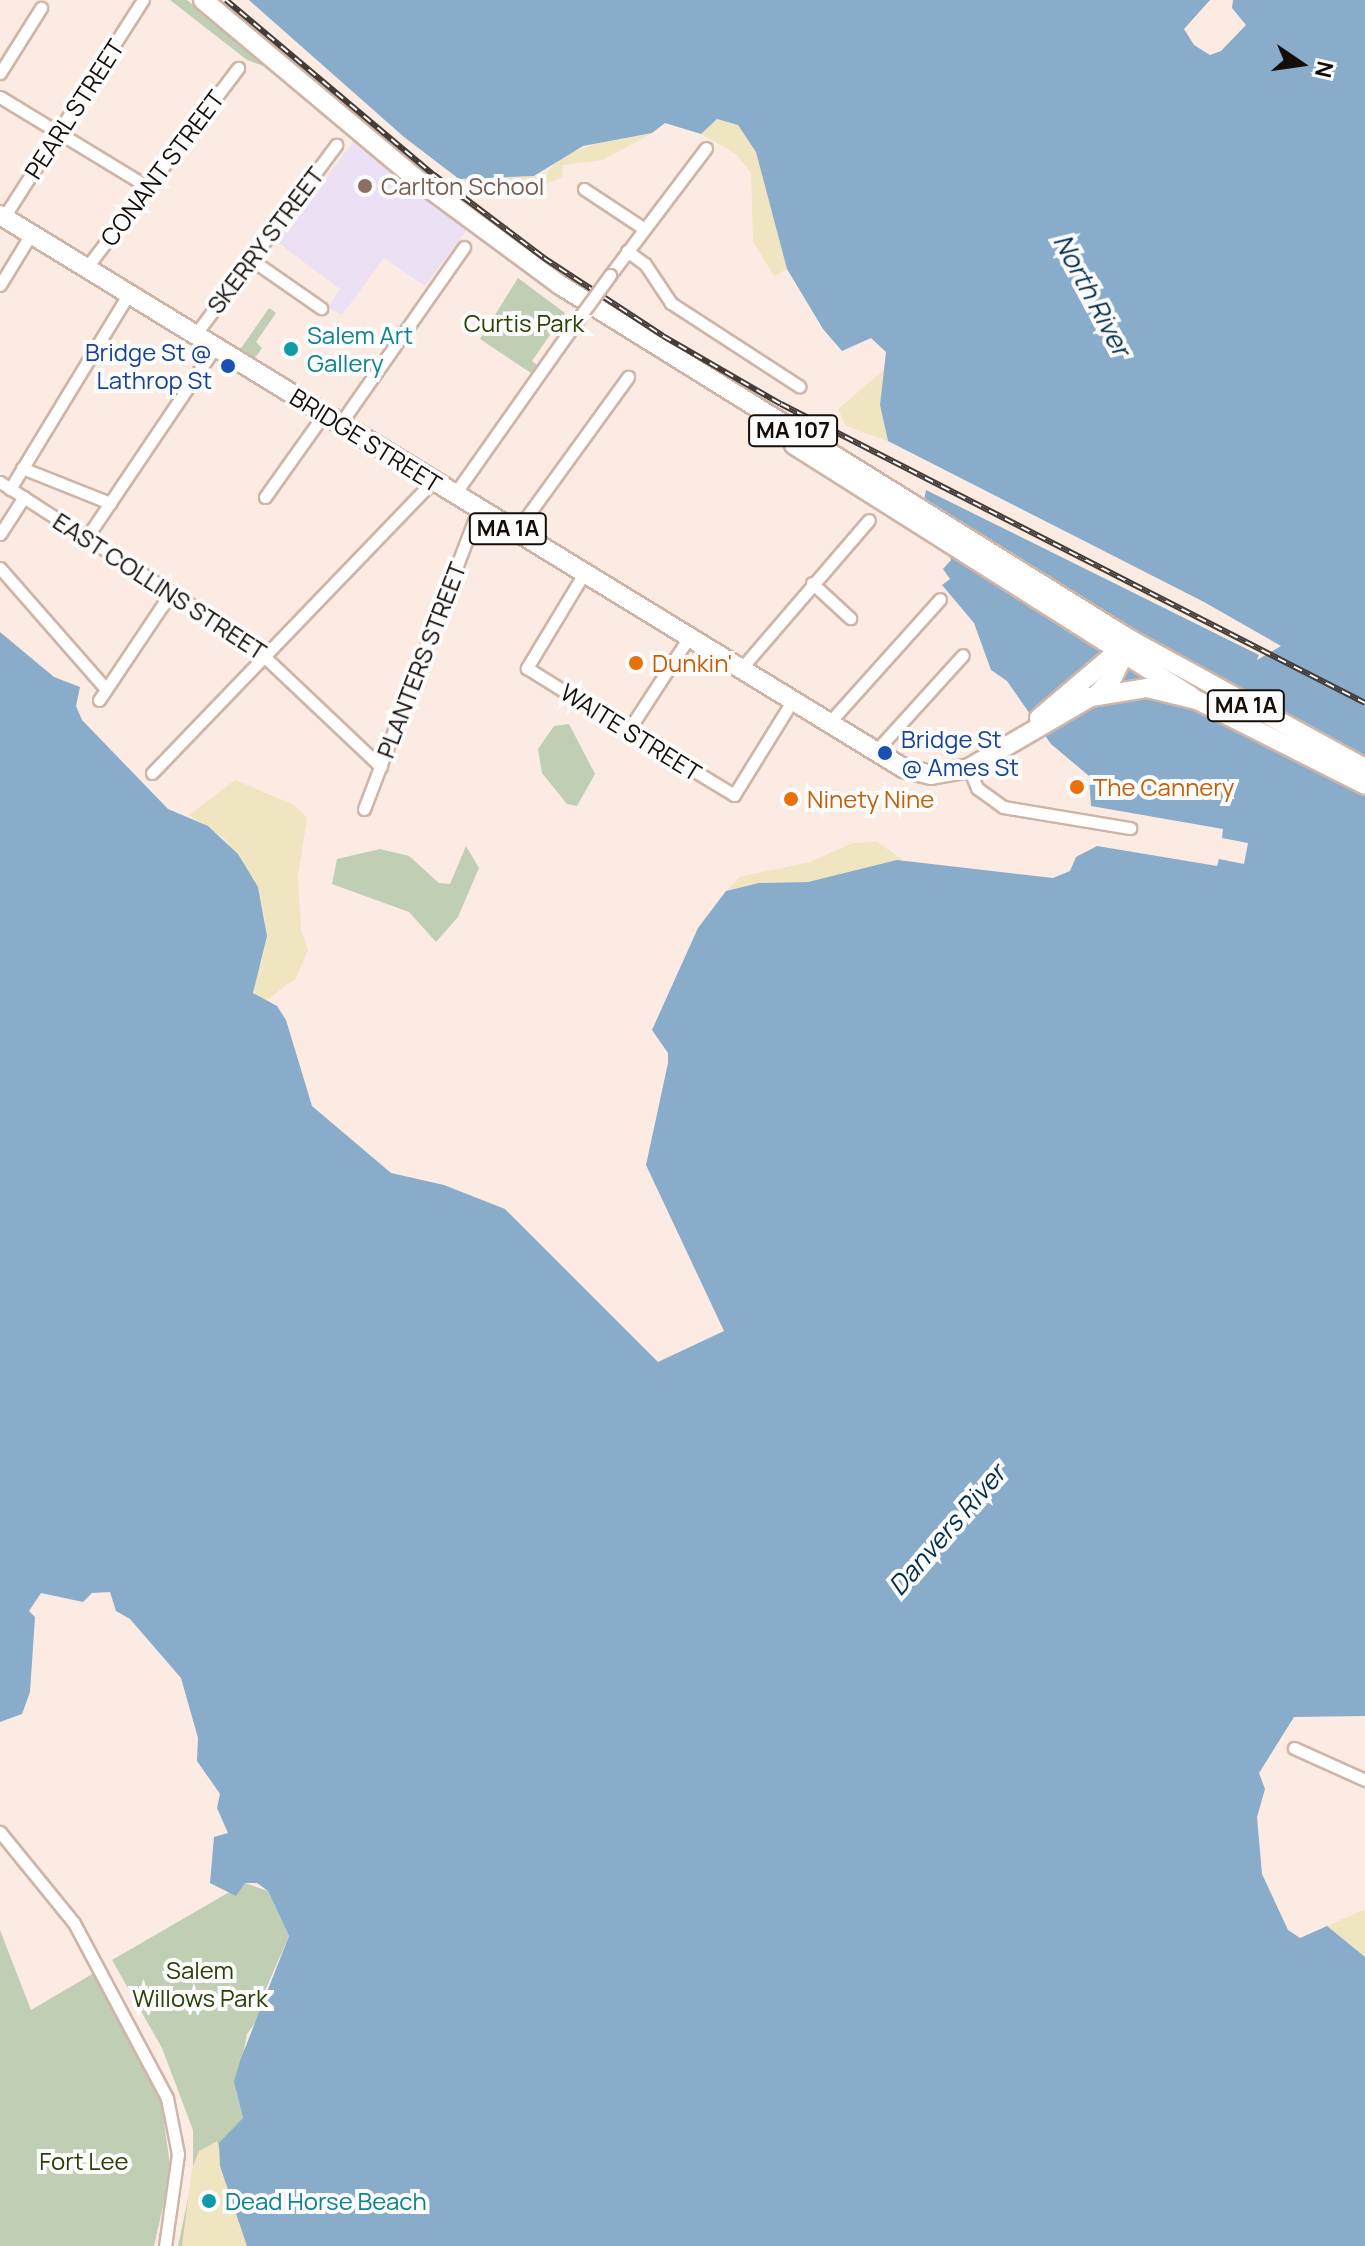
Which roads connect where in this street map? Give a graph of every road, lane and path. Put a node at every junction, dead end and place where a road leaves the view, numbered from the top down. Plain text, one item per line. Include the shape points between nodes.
1 (143, 0) edge
2 (203, 0) edge
3 (41, 8) dead end
4 (238, 68) dead end
5 (0, 73) edge
6 (0, 97) edge
7 (59, 133) junction
8 (336, 145) dead end
9 (706, 148) dead end
10 (148, 187) junction
11 (584, 189) dead end
12 (2, 216) edge
13 (643, 228) junction
14 (31, 234) junction
15 (464, 247) dead end
16 (627, 251) junction
17 (249, 258) junction
18 (87, 267) junction
19 (0, 285) edge
20 (129, 293) junction
21 (321, 308) dead end
22 (195, 335) junction
23 (215, 347) junction
24 (628, 377) dead end
25 (799, 386) dead end
26 (332, 419) junction
27 (22, 468) junction
28 (433, 481) junction
29 (5, 485) edge
30 (454, 495) junction
31 (24, 497) junction
32 (265, 497) dead end
33 (110, 503) junction
34 (478, 510) junction
35 (869, 520) dead end
36 (515, 533) junction
37 (0, 534) edge
38 (87, 537) junction
39 (0, 568) edge
40 (583, 575) junction
41 (812, 583) junction
42 (172, 591) junction
43 (940, 599) dead end
44 (850, 618) dead end
45 (687, 640) junction
46 (1124, 650) junction
47 (263, 652) junction
48 (963, 655) dead end
49 (739, 672) junction
50 (106, 689) junction
51 (1097, 694) junction
52 (99, 700) dead end
53 (1197, 700) junction
54 (791, 703) junction
55 (827, 725) junction
56 (628, 731) junction
57 (1027, 733) junction
58 (874, 753) junction
59 (381, 767) junction
60 (969, 768) junction
61 (1365, 768) edge
62 (152, 773) dead end
63 (1365, 785) edge
64 (364, 809) dead end
65 (1130, 828) dead end
66 (1294, 1748) dead end
67 (1365, 1780) edge
68 (0, 1832) edge
69 (165, 2246) edge

1 - 7 street, PEARL STREET
2 - 46 main road, MA 107 via 459,212 667,356
3 - 5 street
4 - 10 street, CONANT STREET
6 - 7 street
7 - 10 street
7 - 12 street, PEARL STREET
8 - 17 street, SKERRY STREET
9 - 13 street
10 - 18 street, CONANT STREET
11 - 13 street
12 - 14 main road, BRIDGE STREET / MA 1A
13 - 16 street
14 - 18 main road, BRIDGE STREET / MA 1A
14 - 19 street
15 - 26 street
16 - 25 street via 645,264 671,303
16 - 30 street, bridge
17 - 21 street
17 - 22 street, SKERRY STREET
18 - 20 main road, BRIDGE STREET / MA 1A
20 - 22 main road, BRIDGE STREET / MA 1A
20 - 27 street
22 - 23 main road, BRIDGE STREET / MA 1A
23 - 26 main road, BRIDGE STREET / MA 1A
23 - 33 street
24 - 36 street
26 - 28 main road, BRIDGE STREET / MA 1A
26 - 32 street
27 - 29 street
27 - 33 street
28 - 30 main road, BRIDGE STREET / MA 1A
28 - 47 street
29 - 31 street, EAST COLLINS STREET
30 - 34 main road, BRIDGE STREET / MA 1A
31 - 37 street
31 - 38 street, EAST COLLINS STREET
33 - 38 street
34 - 36 main road, BRIDGE STREET / MA 1A
34 - 59 street, PLANTERS STREET
35 - 41 street
36 - 40 main road, BRIDGE STREET / MA 1A
38 - 42 street, EAST COLLINS STREET
39 - 50 street
40 - 45 main road, BRIDGE STREET / MA 1A
40 - 56 street, WAITE STREET via 527,668
41 - 44 street
41 - 49 street
42 - 47 street, EAST COLLINS STREET
42 - 50 street
43 - 55 street
45 - 49 main road, BRIDGE STREET / MA 1A
45 - 56 street
46 - 51 main road, BRIDGE STREET
46 - 53 main road, MA 107
46 - 57 main road, BRIDGE STREET / MA 1A
46 - 61 main road, MA 1A
47 - 59 street, EAST COLLINS STREET
47 - 62 street
48 - 58 street
49 - 54 main road, BRIDGE STREET / MA 1A
50 - 52 street
51 - 53 main road, BRIDGE STREET / MA 1A via 1147,688
51 - 57 main road, BRIDGE STREET / MA 1A
53 - 63 main road, BRIDGE STREET / MA 1A
54 - 55 main road, BRIDGE STREET / MA 1A
54 - 56 street, WAITE STREET via 734,795
55 - 58 main road, BRIDGE STREET / MA 1A
57 - 60 main road, BRIDGE STREET / MA 1A
58 - 60 main road, BRIDGE STREET / MA 1A via 917,772
59 - 64 street, PLANTERS STREET
60 - 65 street via 977,788 1003,807
66 - 67 street
68 - 69 street via 74,1923 167,2098 178,2154

